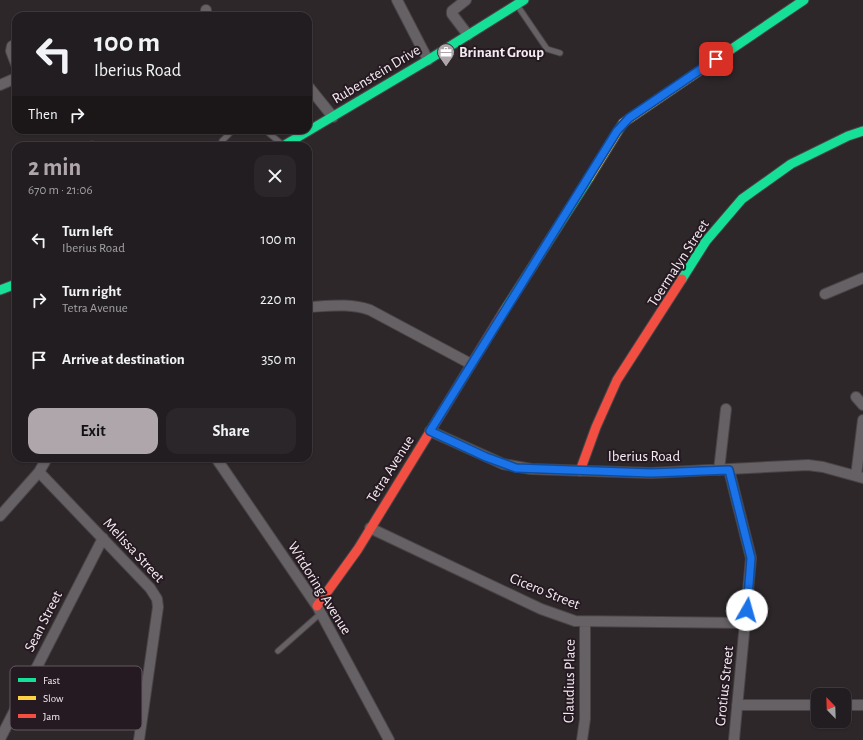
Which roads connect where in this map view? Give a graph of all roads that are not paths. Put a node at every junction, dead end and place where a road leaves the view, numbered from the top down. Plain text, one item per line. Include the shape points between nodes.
1 (397, 0) edge
2 (466, 0) edge
3 (804, 0) edge
4 (521, 2) edge
5 (468, 35) junction
6 (560, 53) dead end
7 (428, 60) junction
8 (12, 80) edge
9 (0, 85) edge
10 (312, 91) edge
11 (333, 116) junction
12 (312, 129) edge
13 (863, 131) edge
14 (229, 134) edge
15 (270, 134) edge
16 (303, 134) edge
17 (223, 142) edge
18 (278, 142) edge
19 (290, 142) edge
20 (863, 278) edge
21 (12, 284) edge
22 (0, 290) edge
23 (825, 294) dead end
24 (312, 308) edge
25 (471, 364) junction
26 (726, 409) dead end
27 (863, 420) edge
28 (430, 431) junction
29 (45, 462) edge
30 (219, 462) edge
31 (580, 470) junction
32 (719, 470) junction
33 (729, 470) junction
34 (39, 472) junction
35 (860, 477) edge
36 (0, 516) edge
37 (370, 528) junction
38 (103, 538) junction
39 (319, 609) junction
40 (585, 623) junction
41 (746, 623) junction
42 (278, 651) dead end
43 (37, 666) edge
44 (737, 705) junction
45 (811, 705) edge
46 (851, 705) edge
47 (863, 705) edge
48 (10, 719) edge
49 (142, 719) edge
50 (140, 730) edge
51 (0, 739) edge
52 (139, 740) edge
53 (389, 740) edge
54 (582, 740) edge
55 (734, 740) edge

1 - 7 street
2 - 5 street via 452,11 452,14
3 - 25 street, Tetra Avenue via 623,123
4 - 5 street, Rubenstein Drive
4 - 6 lane via 547,49
5 - 7 street, Rubenstein Drive
7 - 11 street, Rubenstein Drive
8 - 9 street
10 - 11 street
11 - 12 street, Rubenstein Drive
13 - 31 street, Toermalyn Street via 791,164 742,198 727,215 706,241 618,380
14 - 17 lane
15 - 18 lane
16 - 19 street, Rubenstein Drive
20 - 23 street
21 - 22 street
24 - 25 street via 346,305 370,310
25 - 28 street, Tetra Avenue
26 - 32 street
27 - 35 street
28 - 31 street, Iberius Road via 516,468
28 - 37 street, Tetra Avenue
29 - 34 street
30 - 39 street, Witdoring Avenue
31 - 32 street, Iberius Road via 651,473
32 - 33 street, Iberius Road
33 - 35 street, Iberius Road via 808,465
33 - 41 street, Grotius Street via 751,558
34 - 36 street
34 - 38 street, Melissa Street
37 - 39 street, Tetra Avenue
37 - 40 street, Cicero Street via 555,615
38 - 43 street, Sean Street
38 - 49 street, Melissa Street via 146,583 157,599
39 - 42 lane
39 - 53 street, Witdoring Avenue
40 - 41 street, Cicero Street
40 - 54 street, Claudius Place via 585,718
41 - 44 street, Grotius Street
44 - 45 street
44 - 55 street, Grotius Street
46 - 47 street
48 - 51 street, Sean Street
50 - 52 street, Melissa Street

